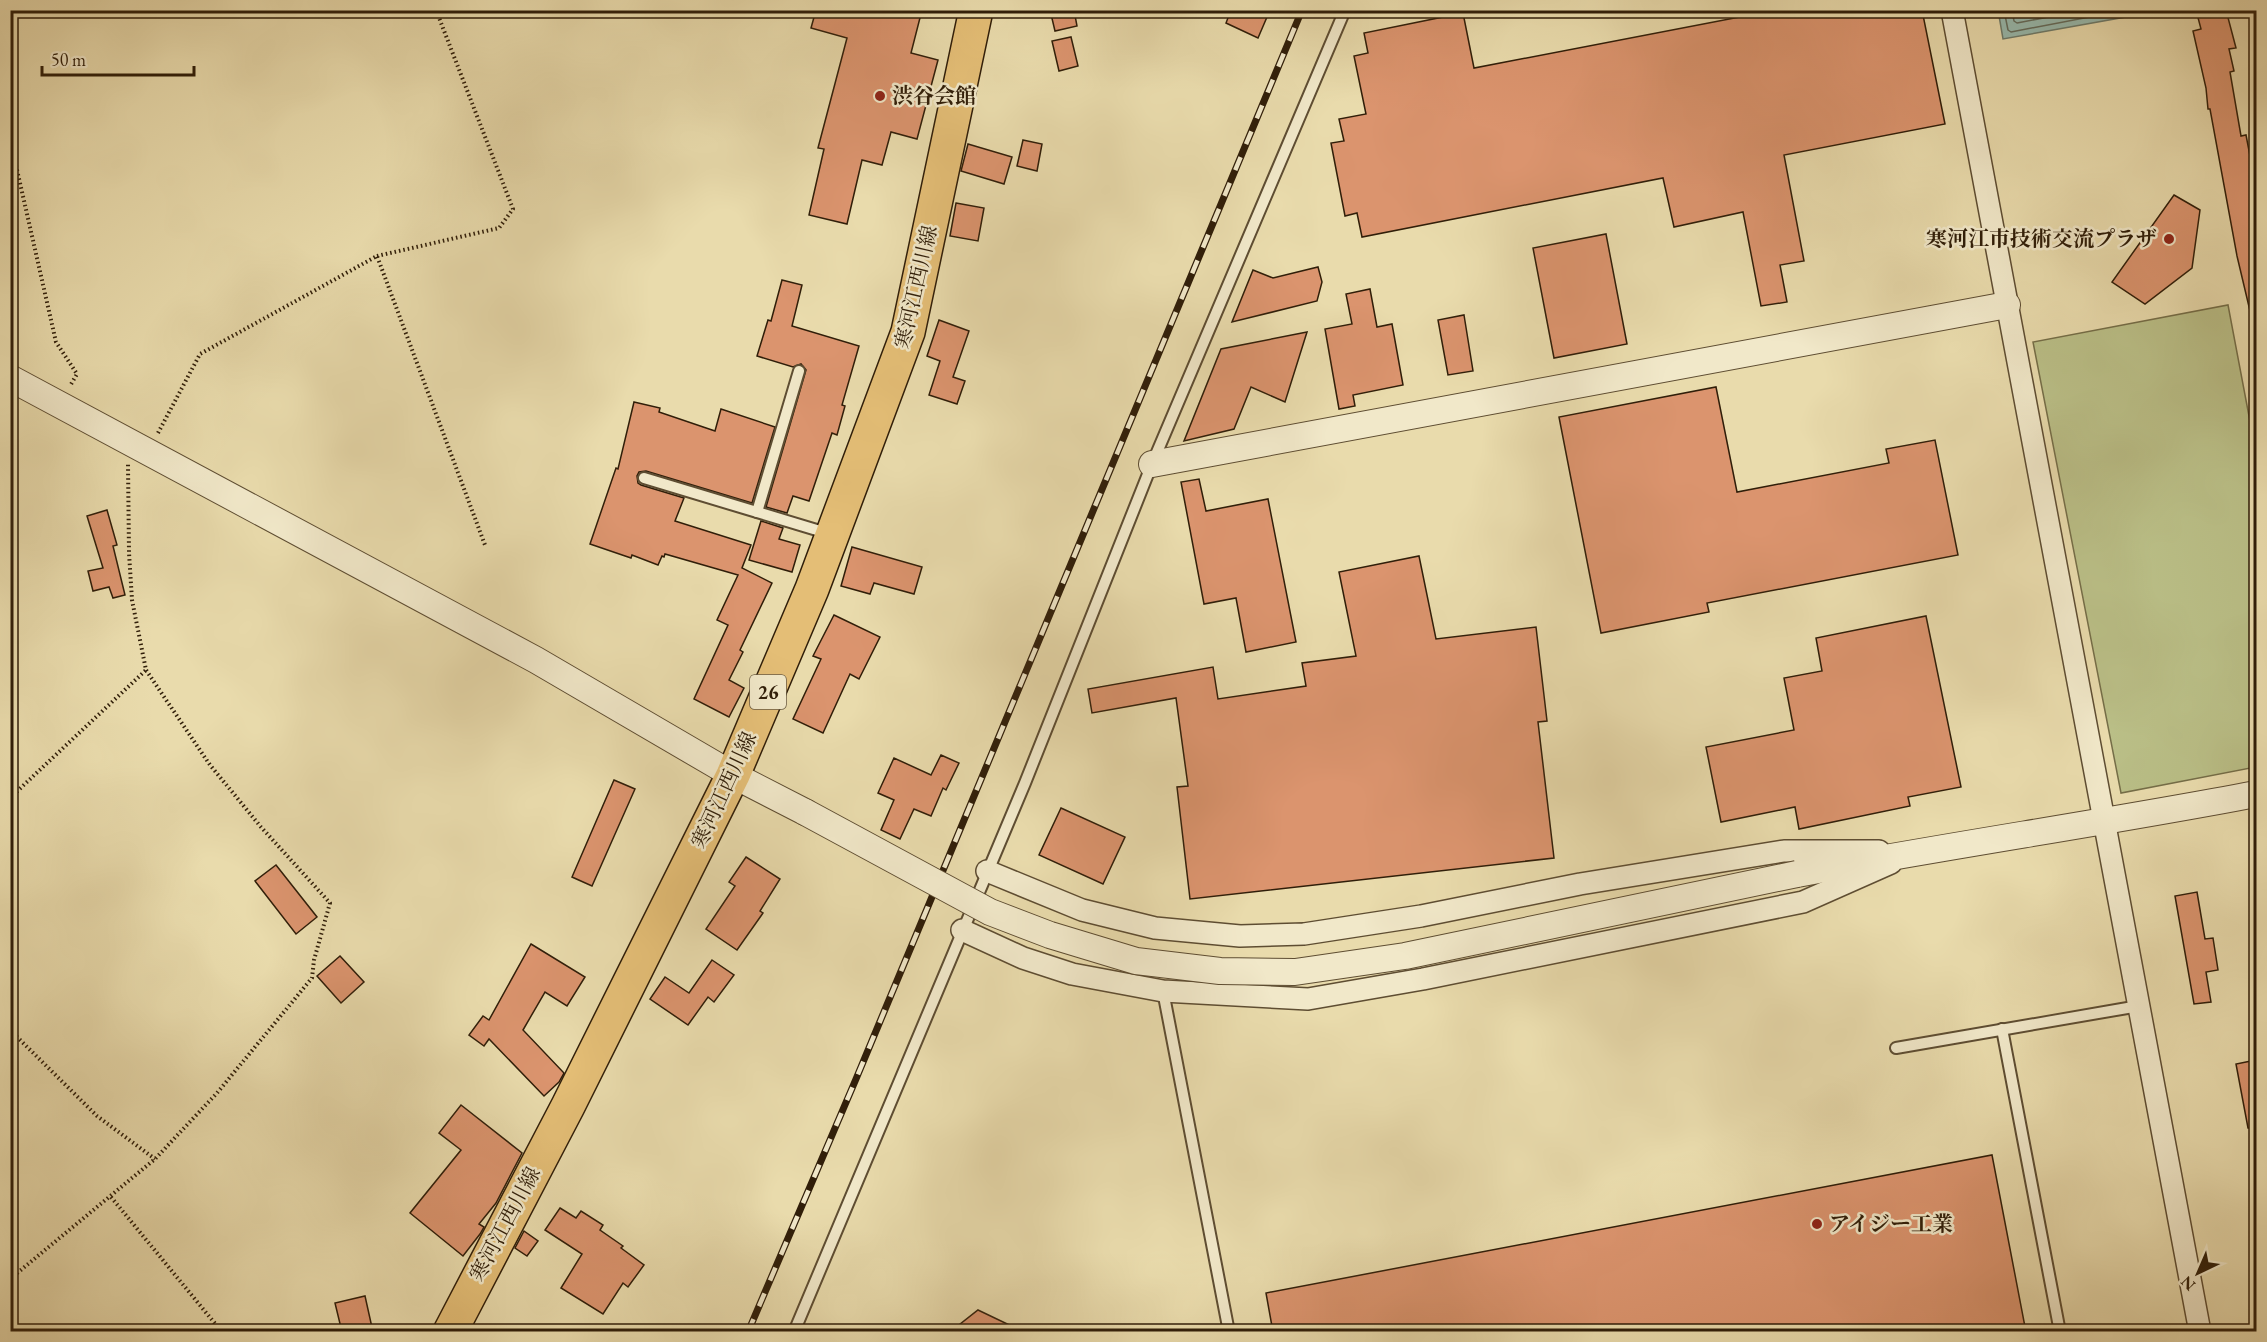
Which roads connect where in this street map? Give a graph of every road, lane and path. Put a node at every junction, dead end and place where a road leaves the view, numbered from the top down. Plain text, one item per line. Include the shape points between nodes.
1 (436, 10) edge
2 (976, 10) edge
3 (1345, 10) edge
4 (1952, 10) edge
5 (10, 139) edge
6 (376, 256) junction
7 (2007, 305) junction
8 (799, 371) dead end
9 (10, 378) edge
10 (60, 404) junction
11 (138, 447) junction
12 (1152, 464) junction
13 (645, 478) dead end
14 (757, 512) junction
15 (833, 535) junction
16 (485, 544) dead end
17 (146, 670) junction
18 (733, 775) junction
19 (2256, 794) edge
20 (10, 798) edge
21 (2105, 822) junction
22 (1919, 851) junction
23 (987, 871) junction
24 (962, 930) junction
25 (1163, 991) junction
26 (2139, 1006) junction
27 (2002, 1029) junction
28 (10, 1030) edge
29 (1896, 1048) dead end
30 (155, 1159) junction
31 (111, 1197) junction
32 (10, 1280) edge
33 (222, 1332) edge
34 (450, 1332) edge
35 (794, 1332) edge
36 (1229, 1332) edge
37 (2060, 1332) edge
38 (2200, 1332) edge

1 - 6 path via 513,209 499,228
2 - 15 main road, 寒河江西川線 / 26 via 908,332
3 - 12 lane
4 - 7 street
5 - 10 path via 56,342 77,374
6 - 11 path via 200,354
6 - 16 path
7 - 12 street
7 - 21 street
8 - 14 lane
9 - 10 street
10 - 11 street
11 - 17 path via 129,553 132,600
11 - 18 street via 536,660
12 - 23 lane
13 - 14 lane
14 - 15 lane
15 - 18 main road, 寒河江西川線 / 26
17 - 20 path
17 - 30 path via 210,765 330,903 312,978 217,1093
18 - 22 street, bridge via 990,912 1136,961 1220,971 1295,972 1405,956
18 - 34 main road, 寒河江西川線 / 26
19 - 21 street
21 - 22 street
21 - 26 street
22 - 23 street via 1784,851 1294,935 1240,936 1155,928 1082,910
22 - 25 street via 1803,902 1423,980 1308,999
23 - 24 lane
24 - 25 street via 1023,958 1072,974
24 - 35 lane
25 - 36 lane
26 - 27 lane
26 - 38 street
27 - 29 lane
27 - 37 lane
28 - 30 path via 97,1116
30 - 31 path
31 - 32 path
31 - 33 path

